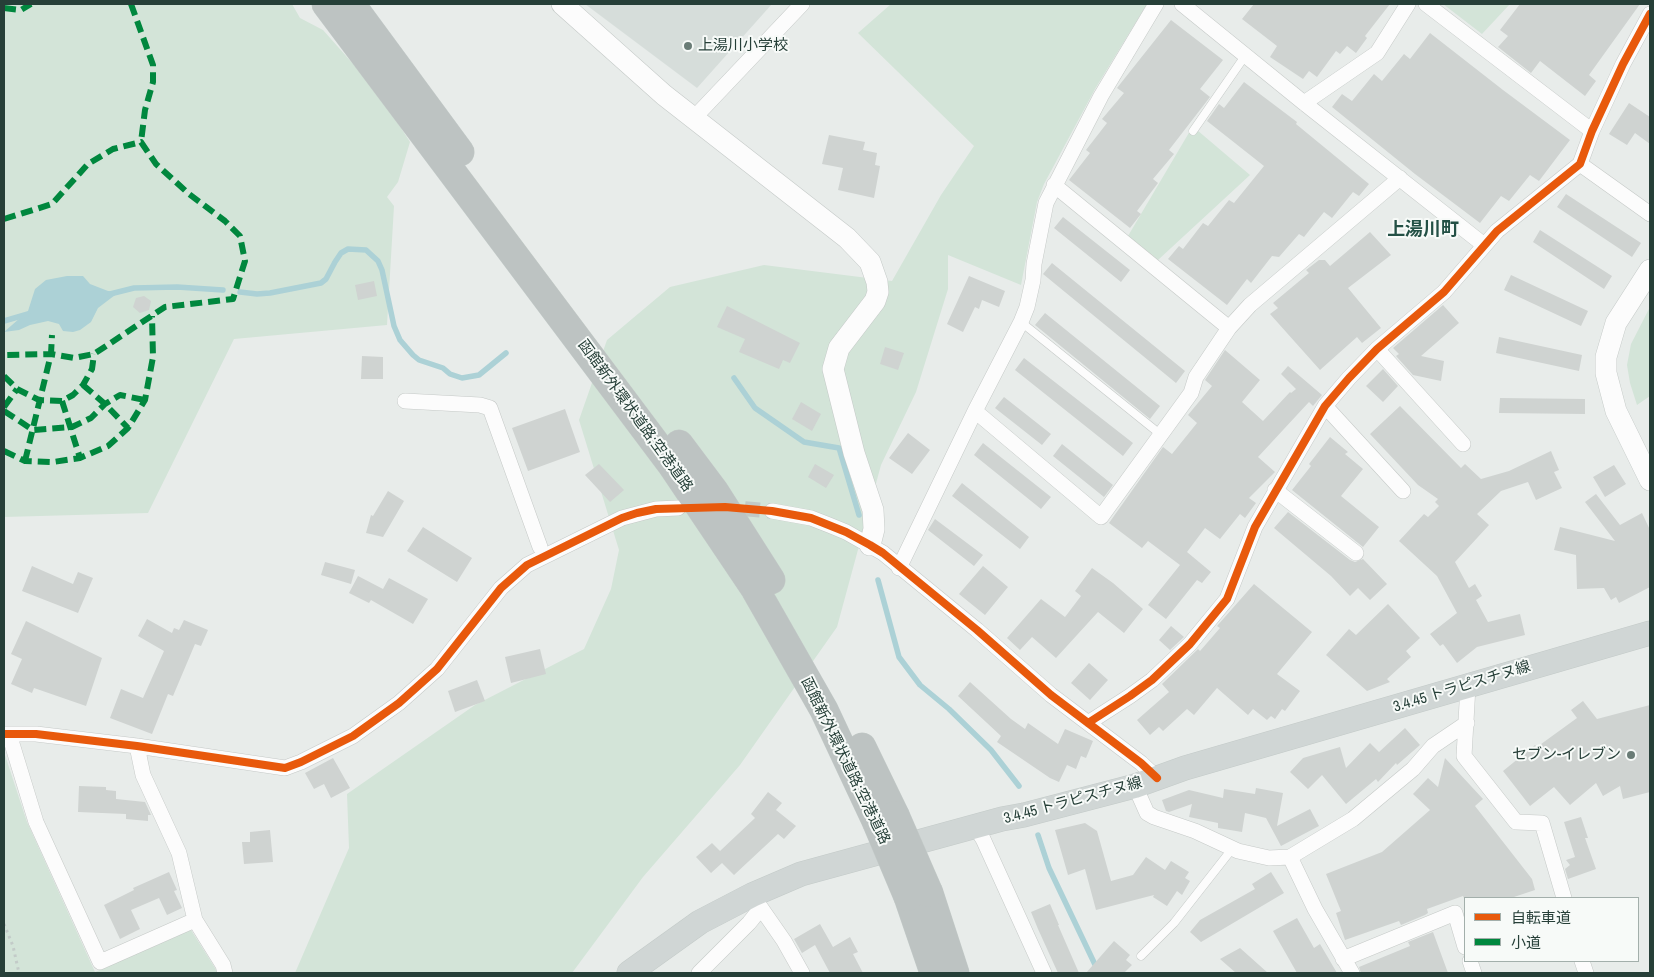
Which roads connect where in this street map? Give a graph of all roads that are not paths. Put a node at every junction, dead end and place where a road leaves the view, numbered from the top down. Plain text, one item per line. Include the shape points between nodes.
1 (326, 4) edge
2 (351, 4) edge
3 (562, 4) edge
4 (802, 4) edge
5 (1156, 4) edge
6 (1182, 4) edge
7 (1408, 4) edge
8 (1426, 4) edge
9 (1650, 14) edge
10 (1245, 56) junction
11 (1304, 104) junction
12 (693, 119) junction
13 (1193, 130) dead end
14 (1592, 131) junction
15 (1580, 164) junction
16 (1400, 178) junction
17 (1054, 186) junction
18 (1650, 214) edge
19 (1484, 246) junction
20 (1647, 282) edge
21 (1021, 322) junction
22 (1229, 328) junction
23 (1377, 349) junction
24 (405, 401) dead end
25 (1325, 406) junction
26 (975, 411) junction
27 (1160, 434) junction
28 (1462, 444) dead end
29 (1650, 480) edge
30 (1275, 490) junction
31 (1403, 491) dead end
32 (678, 508) dead end
33 (772, 511) tunnel mouth
34 (870, 545) junction
35 (540, 547) dead end
36 (1356, 553) dead end
37 (899, 568) junction
38 (1650, 633) edge
39 (1468, 686) junction
40 (1088, 723) junction
41 (1466, 723) junction
42 (6, 734) edge
43 (137, 746) junction
44 (1157, 778) junction
45 (1135, 786) junction
46 (886, 818) junction
47 (976, 826) junction
48 (1232, 849) junction
49 (1290, 857) junction
50 (918, 895) junction
51 (1564, 897) edge
52 (756, 901) junction
53 (195, 920) junction
54 (1464, 944) edge
55 (1141, 956) dead end
56 (1343, 959) junction
57 (225, 973) edge
58 (629, 973) edge
59 (699, 973) edge
60 (802, 973) edge
61 (934, 973) edge
62 (955, 973) edge
63 (1044, 973) edge
64 (1352, 973) edge

1 - 46 highway, 函館新外環状道路;空港道路 via 676,471 755,589
2 - 46 highway, 函館新外環状道路;空港道路 via 578,314 715,492 773,582 844,709
3 - 12 street
4 - 12 street
5 - 17 street via 1101,96
6 - 10 street
7 - 11 street via 1377,53
8 - 14 street
9 - 14 street
10 - 11 street
10 - 13 lane
11 - 16 street
12 - 34 street via 847,238 870,262 876,274 878,292 875,301 839,348 833,369 854,453 873,510
14 - 15 street
15 - 18 street
15 - 19 street via 1497,231
16 - 19 street
16 - 22 street via 1250,305
17 - 21 street via 1046,203 1033,280
17 - 22 street
19 - 23 street via 1444,292
20 - 29 street via 1616,323 1606,357 1606,373 1616,411
21 - 26 street
21 - 27 lane
22 - 27 street via 1196,377 1191,393
23 - 25 street
23 - 28 street
24 - 35 street via 490,408
25 - 30 street
25 - 31 street
26 - 27 street via 1101,516
26 - 37 street
30 - 36 street
30 - 40 street via 1254,527 1221,607 1190,644 1152,680
32 - 43 street via 656,509 622,518 527,565 501,588 450,655 399,703 353,736 301,762 285,768 269,767
33 - 34 street via 829,524
34 - 37 street
37 - 40 street
38 - 39 main road, 3.4.45 トラピスチヌ線
39 - 41 street
39 - 44 main road, 3.4.45 トラピスチヌ線
40 - 44 street
41 - 49 street via 1433,746 1413,769 1353,820
41 - 51 street via 1464,756 1516,822 1542,823
42 - 43 street via 36,734
42 - 53 street via 36,822 100,962
43 - 53 street via 143,775 179,853
44 - 45 main road, 3.4.45 トラピスチヌ線
45 - 47 main road, 3.4.45 トラピスチヌ線
45 - 48 street via 1147,813
46 - 50 highway, 函館新外環状道路;空港道路, bridge
47 - 52 main road, 3.4.45 トラピスチヌ線 via 801,874
47 - 63 street
48 - 49 street via 1268,858
48 - 55 lane via 1174,924
49 - 56 street
50 - 61 highway, 函館新外環状道路;空港道路
50 - 62 highway, 函館新外環状道路;空港道路
52 - 58 main road, 3.4.45 トラピスチヌ線 via 700,922
52 - 59 street via 749,924
52 - 60 street
53 - 57 street
54 - 56 street via 1455,913
56 - 64 street

